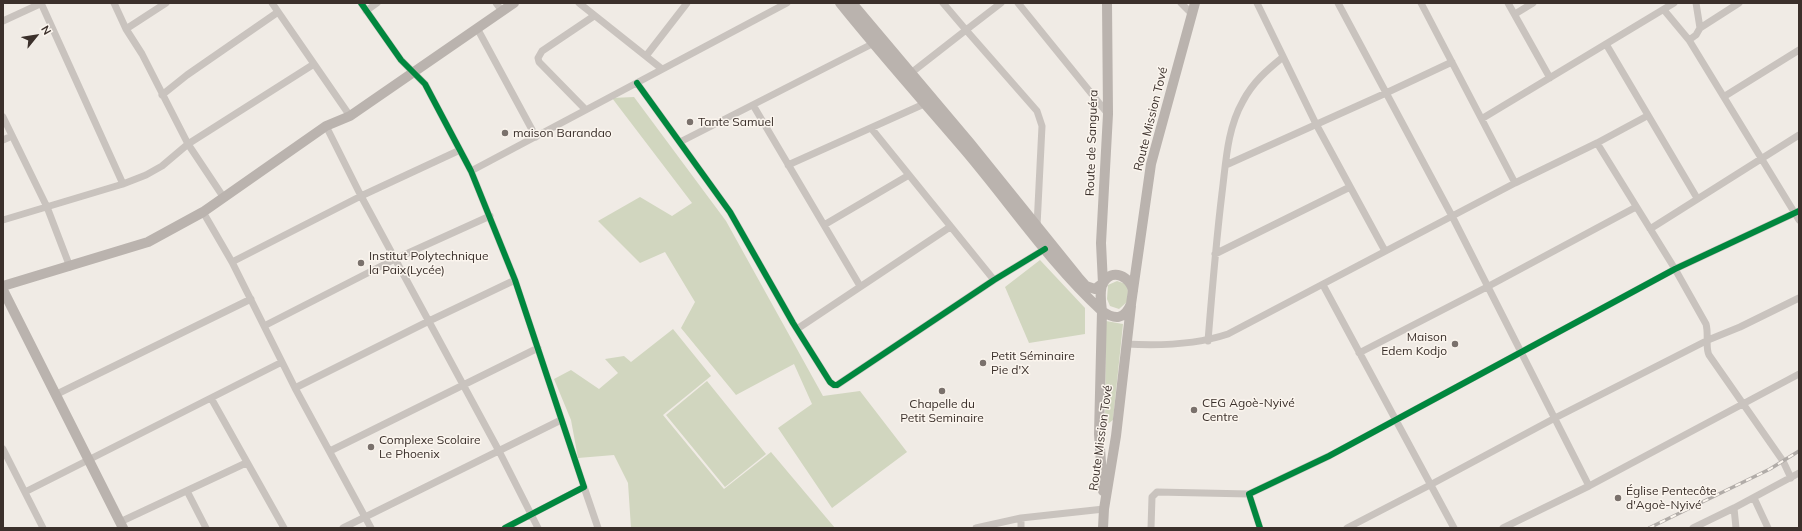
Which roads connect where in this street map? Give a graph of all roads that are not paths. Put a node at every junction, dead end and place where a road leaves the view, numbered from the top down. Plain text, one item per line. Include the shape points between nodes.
1 (41, 3) edge
2 (114, 3) edge
3 (166, 3) edge
4 (272, 3) edge
5 (361, 3) edge
6 (377, 3) edge
7 (514, 3) edge
8 (579, 3) edge
9 (687, 3) edge
10 (787, 3) edge
11 (840, 3) edge
12 (852, 3) edge
13 (943, 3) edge
14 (1001, 3) edge
15 (1018, 3) edge
16 (1107, 3) edge
17 (1182, 3) edge
18 (1195, 3) edge
19 (1257, 3) edge
20 (1338, 3) edge
21 (1421, 3) edge
22 (1508, 3) edge
23 (1533, 3) edge
24 (1674, 3) edge
25 (1696, 3) edge
26 (1740, 3) edge
27 (499, 7) edge
28 (1664, 10) junction
29 (366, 11) junction
30 (278, 12) junction
31 (1192, 14) junction
32 (1515, 14) junction
33 (594, 16) junction
34 (3, 21) edge
35 (477, 28) junction
36 (1700, 28) junction
37 (126, 30) junction
38 (966, 30) junction
39 (1689, 40) junction
40 (872, 44) junction
41 (1606, 44) junction
42 (1799, 50) edge
43 (646, 56) junction
44 (1283, 57) junction
45 (1452, 62) junction
46 (314, 64) junction
47 (662, 69) junction
48 (412, 71) junction
49 (907, 76) junction
50 (1550, 78) junction
51 (637, 83) junction
52 (1386, 93) junction
53 (162, 95) junction
54 (1725, 96) junction
55 (924, 104) junction
56 (753, 105) junction
57 (586, 109) junction
58 (1108, 114) junction
59 (350, 116) junction
60 (1647, 116) junction
61 (3, 117) edge
62 (1483, 118) junction
63 (1316, 124) junction
64 (326, 126) junction
65 (871, 128) junction
66 (1799, 135) edge
67 (12, 136) junction
68 (536, 137) junction
69 (3, 140) edge
70 (680, 142) junction
71 (1597, 143) junction
72 (188, 144) junction
73 (460, 150) junction
74 (1762, 159) junction
75 (788, 165) junction
76 (1226, 165) junction
77 (471, 171) junction
78 (909, 175) junction
79 (1515, 183) junction
80 (123, 184) junction
81 (1350, 187) junction
82 (361, 196) junction
83 (224, 198) junction
84 (1698, 198) junction
85 (47, 207) junction
86 (1636, 207) junction
87 (203, 212) junction
88 (1797, 212) edge
89 (490, 216) junction
90 (1452, 216) junction
91 (3, 220) edge
92 (1799, 220) edge
93 (824, 225) junction
94 (1037, 226) junction
95 (950, 227) junction
96 (1650, 229) junction
97 (1101, 243) junction
98 (1140, 246) junction
99 (1045, 249) junction
100 (1385, 250) junction
101 (1215, 254) junction
102 (395, 259) junction
103 (232, 262) junction
104 (70, 267) junction
105 (1675, 269) junction
106 (1117, 276) junction
107 (515, 280) junction
108 (994, 280) junction
109 (1103, 283) junction
110 (1323, 285) junction
111 (3, 286) edge
112 (860, 286) junction
113 (1487, 287) junction
114 (3, 290) edge
115 (1133, 291) junction
116 (1799, 298) edge
117 (250, 299) junction
118 (1132, 304) junction
119 (1102, 311) junction
120 (429, 321) junction
121 (264, 326) junction
122 (797, 329) junction
123 (1708, 340) junction
124 (1208, 341) junction
125 (1126, 344) junction
126 (538, 348) junction
127 (1359, 353) junction
128 (1521, 353) junction
129 (282, 362) junction
130 (1799, 374) edge
131 (462, 384) junction
132 (295, 388) junction
133 (57, 394) junction
134 (211, 398) junction
135 (1742, 404) junction
136 (1555, 418) junction
137 (561, 420) junction
138 (1397, 420) junction
139 (1100, 434) junction
140 (1116, 436) junction
141 (3, 449) edge
142 (330, 451) junction
143 (500, 451) junction
144 (89, 459) junction
145 (246, 463) junction
146 (1799, 473) edge
147 (1791, 478) junction
148 (1430, 486) junction
149 (1589, 486) junction
150 (584, 487) junction
151 (187, 491) junction
152 (25, 492) junction
153 (1248, 494) junction
154 (1754, 498) junction
155 (1734, 508) junction
156 (1104, 509) junction
157 (531, 515) junction
158 (365, 517) junction
159 (1021, 518) junction
160 (122, 525) edge
161 (43, 528) edge
162 (206, 528) edge
163 (284, 528) edge
164 (342, 528) edge
165 (371, 528) edge
166 (504, 528) edge
167 (538, 528) edge
168 (598, 528) edge
169 (976, 528) edge
170 (1020, 528) edge
171 (1103, 528) edge
172 (1151, 528) edge
173 (1260, 528) edge
174 (1347, 528) edge
175 (1454, 528) edge
176 (1503, 528) edge
177 (1693, 528) edge
178 (1736, 528) edge
179 (1768, 528) edge

1 - 34 street
1 - 80 street
2 - 37 street
3 - 37 street
4 - 30 street
5 - 29 street
6 - 29 street
7 - 27 street
8 - 33 street
9 - 43 street
10 - 47 street
11 - 40 street
12 - 49 street
13 - 38 street
14 - 38 street
15 - 58 street
16 - 58 street, Route de Sanguéra
17 - 31 street
18 - 31 street, Route Mission Tové
19 - 44 street
20 - 52 street
21 - 45 street
22 - 32 street
23 - 32 street
24 - 28 street
25 - 36 street
26 - 36 street
27 - 35 street
28 - 39 street
28 - 41 street
29 - 48 street via 401,60
30 - 46 street
30 - 53 street
31 - 98 street, Route Mission Tové via 1151,164
32 - 50 street
33 - 43 street
33 - 57 street via 542,51 538,58 539,62
35 - 48 street
35 - 68 street
36 - 39 street
37 - 53 street via 142,54
38 - 49 street
38 - 94 street via 1041,118
39 - 54 street
40 - 49 street
40 - 56 street
41 - 50 street
41 - 60 street
42 - 54 street
43 - 47 street
44 - 63 street
44 - 76 street via 1256,80 1242,102 1234,122
45 - 52 street
45 - 62 street
46 - 59 street
46 - 72 street
47 - 51 street
48 - 59 street
48 - 73 street via 425,84
49 - 55 street
49 - 94 street
50 - 62 street
51 - 57 street
51 - 70 street
52 - 63 street
52 - 90 street
53 - 72 street
54 - 74 street
55 - 65 street
55 - 99 street
56 - 70 street
56 - 75 street
57 - 68 street
58 - 97 street, Route de Sanguéra
59 - 64 street
60 - 71 street
60 - 84 street
61 - 67 street
62 - 79 street
63 - 76 street
63 - 81 street
64 - 82 street
64 - 83 street
65 - 75 street
65 - 78 street
66 - 74 street
67 - 69 street
67 - 85 street
68 - 77 street
70 - 122 street via 730,212
71 - 79 street
71 - 86 street
72 - 80 street via 162,166
72 - 83 street
73 - 77 street
73 - 82 street
74 - 84 street
74 - 88 street
75 - 93 street
76 - 101 street
77 - 89 street
78 - 93 street
78 - 95 street
79 - 90 street
80 - 85 street
81 - 100 street
81 - 101 street
82 - 102 street
82 - 103 street
83 - 87 street
84 - 96 street
85 - 91 street
85 - 104 street
86 - 96 street
86 - 113 street
87 - 103 street
87 - 104 street via 148,242
88 - 92 street
88 - 105 street
89 - 102 street
89 - 107 street
90 - 100 street
90 - 113 street
93 - 112 street
94 - 109 street via 1086,286 1095,289
95 - 108 street
95 - 112 street
96 - 105 street
97 - 106 street via 1107,273 1109,277
97 - 109 street, Route de Sanguéra
98 - 106 street via 1123,278
98 - 115 street, Route Mission Tové
99 - 108 street
99 - 119 street via 1071,281
100 - 110 street
101 - 124 street
102 - 120 street
102 - 121 street
103 - 117 street
104 - 111 street
105 - 123 street via 1706,324
105 - 128 street
106 - 109 street via 1108,278
106 - 115 street via 1130,282
107 - 120 street
107 - 126 street
108 - 122 street via 837,385 830,382
109 - 119 street
110 - 124 street via 1228,334
110 - 127 street
112 - 122 street
113 - 127 street
113 - 128 street
114 - 133 street
115 - 118 street
116 - 123 street
117 - 121 street
117 - 133 street
118 - 119 street via 1127,312 1118,317
118 - 125 street, Route Mission Tové
119 - 139 street
120 - 131 street
120 - 132 street
121 - 129 street
123 - 135 street via 1709,355
123 - 136 street
124 - 125 street via 1156,345
125 - 140 street, Route Mission Tové
126 - 131 street
126 - 137 street
127 - 138 street
128 - 136 street
128 - 138 street
129 - 132 street
129 - 134 street
130 - 135 street
131 - 142 street
131 - 143 street
132 - 142 street
133 - 144 street
134 - 144 street
134 - 145 street
135 - 147 street via 1783,461
135 - 149 street
136 - 148 street
136 - 149 street
137 - 143 street
137 - 150 street
138 - 148 street
138 - 153 street
139 - 140 street
139 - 156 street
140 - 156 street, Route Mission Tové
141 - 152 street
142 - 158 street
143 - 157 street
143 - 158 street
144 - 152 street
144 - 160 street
145 - 151 street
145 - 163 street
146 - 147 street
147 - 154 street
148 - 174 street
148 - 175 street
149 - 176 street
150 - 157 street
150 - 168 street
151 - 160 street
151 - 162 street
152 - 161 street
153 - 172 street via 1157,492 1152,497
153 - 173 street
154 - 155 street
154 - 179 street
155 - 177 street
155 - 178 street
156 - 159 street
156 - 171 street, Route Mission Tové
157 - 166 street
157 - 167 street
158 - 164 street
158 - 165 street
159 - 169 street
159 - 170 street

